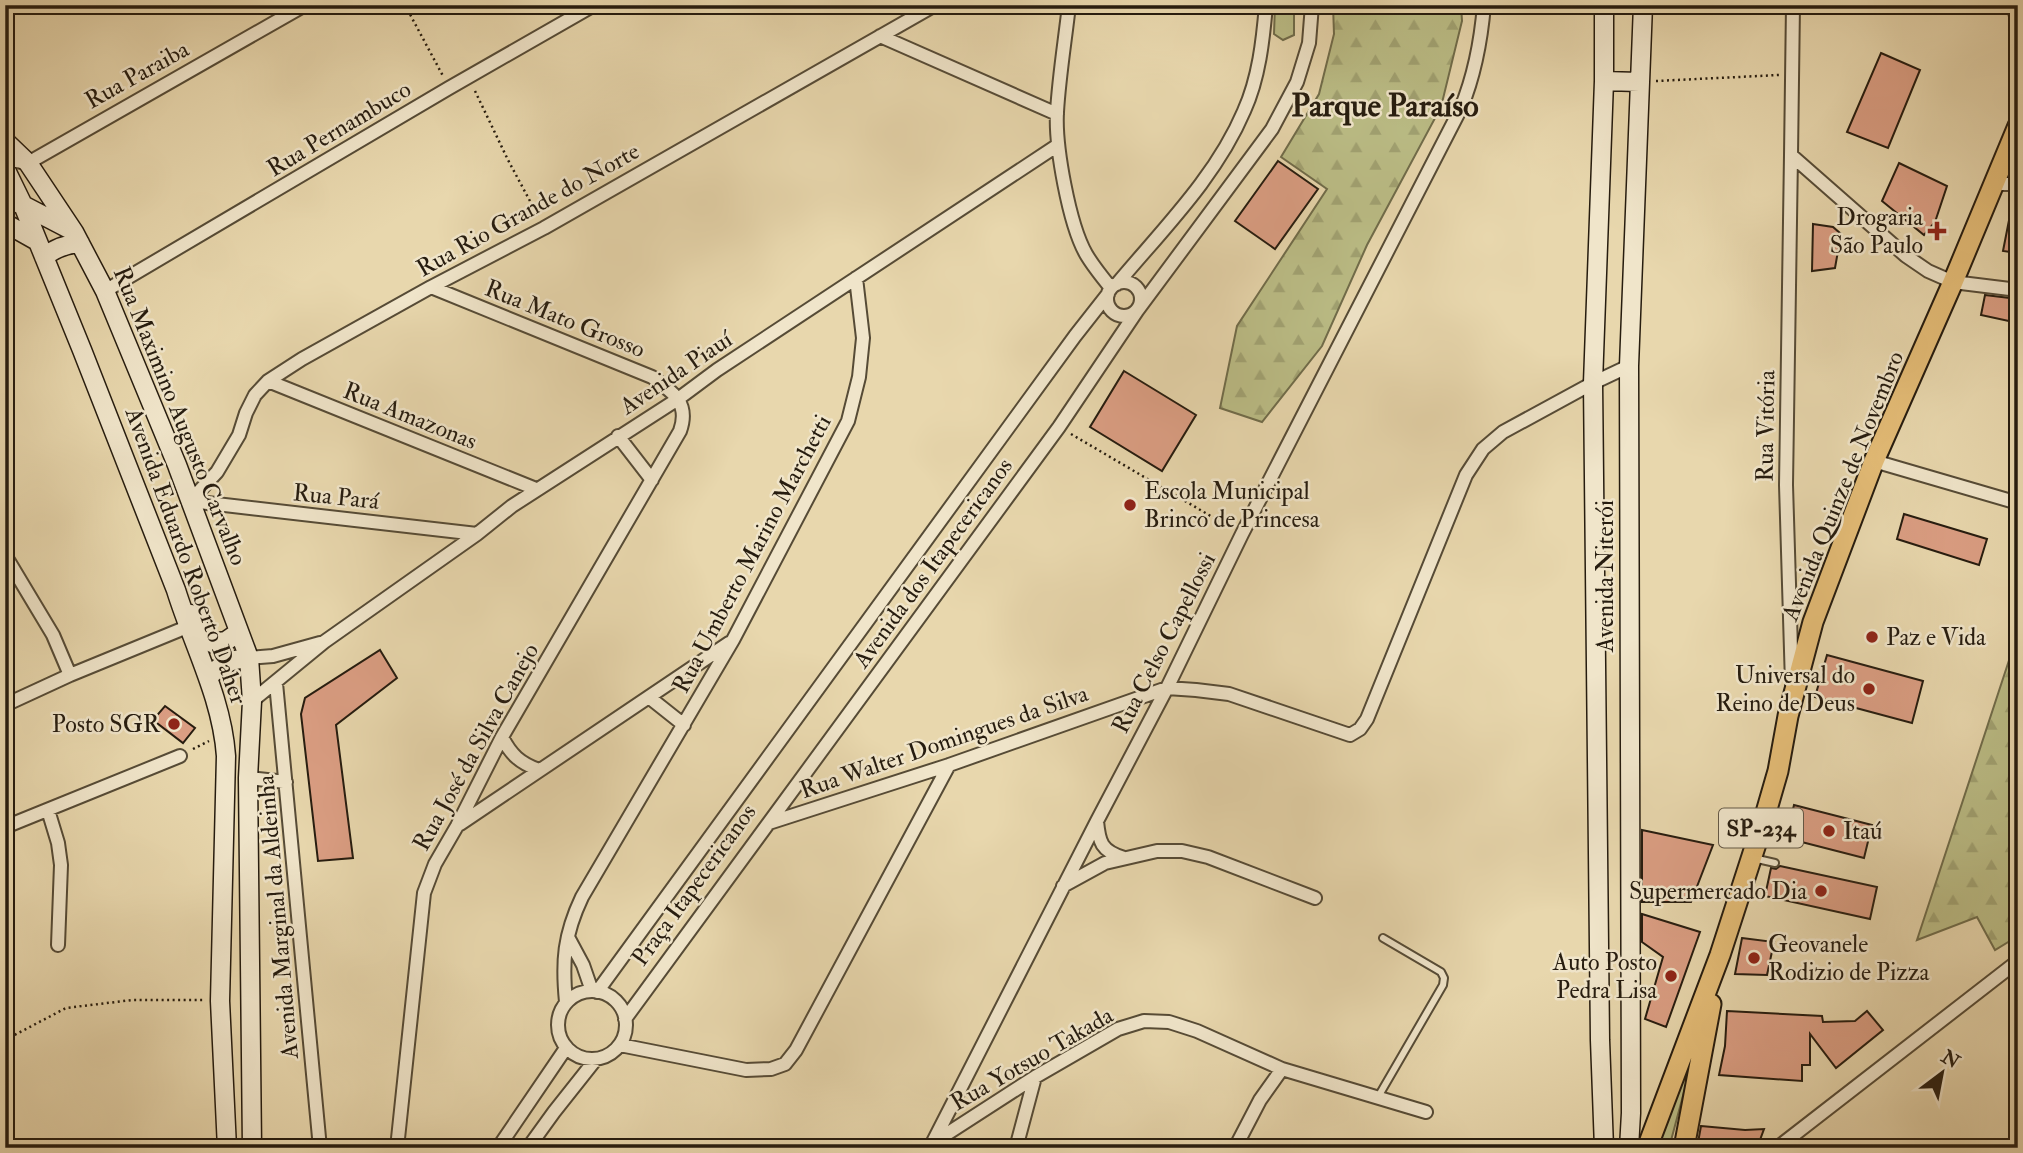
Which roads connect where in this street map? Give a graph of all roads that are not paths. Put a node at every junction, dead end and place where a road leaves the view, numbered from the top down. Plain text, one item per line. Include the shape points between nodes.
1 (305, 5) edge
2 (594, 5) edge
3 (935, 5) edge
4 (1069, 5) edge
5 (1266, 5) edge
6 (1312, 5) edge
7 (1484, 5) edge
8 (1604, 5) edge
9 (1643, 5) edge
10 (1793, 5) edge
11 (2013, 5) edge
12 (2018, 23) edge
13 (880, 36) junction
14 (1604, 81) junction
15 (1639, 82) junction
16 (1056, 114) junction
17 (2018, 126) edge
18 (5, 141) edge
19 (1058, 145) junction
20 (1791, 155) junction
21 (5, 159) edge
22 (28, 163) junction
23 (5, 168) edge
24 (1995, 184) junction
25 (2018, 184) edge
26 (5, 199) edge
27 (23, 205) junction
28 (5, 223) edge
29 (77, 238) junction
30 (41, 249) junction
31 (856, 278) junction
32 (1953, 282) junction
33 (431, 287) junction
34 (1112, 289) junction
35 (2018, 290) edge
36 (105, 291) junction
37 (1138, 311) junction
38 (1629, 366) junction
39 (268, 381) junction
40 (1593, 383) junction
41 (678, 399) junction
42 (618, 436) junction
43 (1874, 461) junction
44 (652, 480) junction
45 (536, 489) junction
46 (190, 501) junction
47 (2018, 503) edge
48 (477, 534) junction
49 (5, 555) edge
50 (176, 590) junction
51 (187, 627) junction
52 (239, 632) junction
53 (733, 640) junction
54 (324, 642) junction
55 (249, 658) junction
56 (70, 675) junction
57 (208, 678) junction
58 (276, 683) junction
59 (1167, 688) junction
60 (650, 698) junction
61 (1793, 699) junction
62 (251, 701) junction
63 (216, 702) junction
64 (5, 705) edge
65 (684, 725) junction
66 (502, 737) junction
67 (180, 756) road end
68 (948, 765) junction
69 (539, 770) junction
70 (248, 778) junction
71 (286, 782) junction
72 (48, 810) junction
73 (1097, 821) junction
74 (769, 823) junction
75 (457, 826) junction
76 (5, 827) edge
77 (1124, 858) junction
78 (1751, 858) junction
79 (1775, 863) dead end
80 (1063, 886) junction
81 (1315, 898) dead end
82 (568, 937) junction
83 (1383, 938) dead end
84 (58, 945) dead end
85 (1720, 956) junction
86 (2018, 961) edge
87 (595, 991) junction
88 (566, 1002) junction
89 (625, 1018) junction
90 (1600, 1040) junction
91 (1631, 1042) junction
92 (620, 1045) junction
93 (566, 1048) junction
94 (596, 1059) junction
95 (1282, 1069) junction
96 (1035, 1077) junction
97 (1377, 1098) junction
98 (1426, 1112) dead end
99 (929, 1145) edge
100 (227, 1148) edge
101 (252, 1148) edge
102 (320, 1148) edge
103 (397, 1148) edge
104 (498, 1148) edge
105 (528, 1148) edge
106 (1016, 1148) edge
107 (1235, 1148) edge
108 (1604, 1148) edge
109 (1629, 1148) edge
110 (1647, 1148) edge
111 (1684, 1148) edge
112 (1777, 1148) edge

1 - 22 street, Rua Paraiba
2 - 36 street, Rua Pernambuco
3 - 13 street, Rua Rio Grande do Norte
4 - 16 street
5 - 34 street, Avenida dos Itapecericanos via 1255,80 1220,159
6 - 37 street, Avenida dos Itapecericanos via 1309,43 1297,82 1272,129
7 - 59 street, Rua Celso Capellossi via 1478,57 1461,108
8 - 14 main road, Avenida Niterói
9 - 15 main road, Avenida Niterói
10 - 20 street, Rua Vitória
11 - 12 street
13 - 16 street
13 - 33 street, Rua Rio Grande do Norte via 544,228
14 - 15 main road
14 - 40 main road, Avenida Niterói
15 - 38 main road, Avenida Niterói
16 - 19 street
17 - 24 main road, Avenida Quinze de Novembro / SP-234
18 - 22 main road, Rua Maximino Augusto Carvalho
19 - 31 street, Avenida Piauí
19 - 34 street via 1073,219 1085,252
20 - 32 street via 1906,256
20 - 61 street, Rua Vitória via 1786,485
21 - 22 street
22 - 29 main road, Rua Maximino Augusto Carvalho
23 - 27 main road, Avenida Eduardo Roberto Daher
24 - 25 street
24 - 32 main road, Avenida Quinze de Novembro / SP-234
26 - 27 main road
27 - 29 main road
27 - 30 main road, Avenida Eduardo Roberto Daher
28 - 30 main road
29 - 30 main road via 52,250
29 - 36 main road, Rua Maximino Augusto Carvalho
30 - 50 main road, Avenida Eduardo Roberto Daher
31 - 41 street, Avenida Piauí
31 - 53 street, Rua Umberto Marino Marchetti via 863,338 848,421
32 - 35 street
32 - 43 main road, Avenida Quinze de Novembro / SP-234
33 - 39 street, Rua Rio Grande do Norte
33 - 41 street, Rua Mato Grosso via 652,377
34 - 37 street via 1129,283 1138,289 1142,300
34 - 37 street via 1108,304 1114,313 1129,316
34 - 87 street, Avenida dos Itapecericanos
36 - 46 main road, Rua Maximino Augusto Carvalho
37 - 74 street, Avenida dos Itapecericanos via 1059,427
38 - 40 street, Rua Walter Domingues da Silva
38 - 91 main road, Avenida Niterói
39 - 45 street, Rua Amazonas
39 - 46 street, Rua Rio Grande do Norte via 255,395 217,472
40 - 59 street, Rua Walter Domingues da Silva via 1503,432 1483,449 1465,475 1360,729 1350,734 1228,694
40 - 90 main road, Avenida Niterói
41 - 42 street, Avenida Piauí
41 - 44 street, Rua José da Silva Canejo via 685,417
42 - 44 street
42 - 45 street, Avenida Piauí
43 - 47 street
43 - 61 main road, Avenida Quinze de Novembro / SP-234 via 1812,622
44 - 66 street, Rua José da Silva Canejo
45 - 48 street, Avenida Piauí
46 - 48 street, Rua Pará
46 - 52 main road, Rua Maximino Augusto Carvalho
48 - 54 street, Avenida Piauí
49 - 56 street via 53,635
50 - 51 main road, Avenida Eduardo Roberto Daher
50 - 52 main road via 212,643
51 - 56 street
51 - 57 main road, Avenida Eduardo Roberto Daher
52 - 55 main road, Rua Maximino Augusto Carvalho
53 - 60 street
53 - 65 street, Rua Umberto Marino Marchetti
54 - 55 street, Avenida Piauí
54 - 58 street, Avenida Piauí
55 - 57 main road via 227,662
55 - 62 main road, Rua Maximino Augusto Carvalho
56 - 64 street
57 - 63 main road, Avenida Eduardo Roberto Daher
58 - 62 street, Avenida Piauí
58 - 71 street, Avenida Marginal da Aldeinha
59 - 68 street, Rua Walter Domingues da Silva
59 - 73 street, Rua Celso Capellossi
60 - 65 street, Rua Umberto Marino Marchetti
60 - 69 street
61 - 78 main road, Avenida Quinze de Novembro / SP-234 via 1778,771
62 - 63 main road via 238,708
62 - 70 main road, Avenida Eduardo Roberto Daher
63 - 100 main road, Avenida Eduardo Roberto Daher via 226,756 220,1000
65 - 82 street, Rua Umberto Marino Marchetti via 582,897
66 - 69 street via 517,760
66 - 75 street, Rua José da Silva Canejo
67 - 72 street
68 - 74 street, Rua Walter Domingues da Silva
68 - 92 street via 785,1064 746,1070
69 - 75 street
70 - 71 street
70 - 101 main road, Avenida Eduardo Roberto Daher
71 - 102 street, Avenida Marginal da Aldeinha
72 - 76 street
72 - 84 street via 61,865
73 - 77 street via 1098,840
73 - 80 street, Rua Celso Capellossi
74 - 89 street, Avenida dos Itapecericanos
75 - 103 street, Rua José da Silva Canejo via 425,893
77 - 80 street
77 - 81 street via 1157,851 1195,854
78 - 79 lane
78 - 85 main road, Avenida Quinze de Novembro / SP-234
80 - 99 street, Rua Celso Capellossi
82 - 87 street
82 - 88 street, Rua Umberto Marino Marchetti via 563,965
83 - 97 lane via 1444,978
85 - 110 main road, Avenida Quinze de Novembro / SP-234
85 - 111 main road, Avenida Quinze de Novembro / SP-234
86 - 112 street
87 - 88 street
87 - 89 street via 615,1001
88 - 93 street via 558,1020
89 - 92 street
90 - 91 main road
90 - 108 main road, Avenida Niterói
91 - 109 main road, Avenida Niterói
92 - 94 street
93 - 94 street via 585,1059
93 - 104 street
94 - 105 street
95 - 96 street, Rua Yotsuo Takada via 1197,1031 1169,1022 1144,1021 1118,1029
95 - 97 street, Rua Yotsuo Takada
95 - 107 street
96 - 99 street, Rua Yotsuo Takada
96 - 106 street
97 - 98 street, Rua Yotsuo Takada

